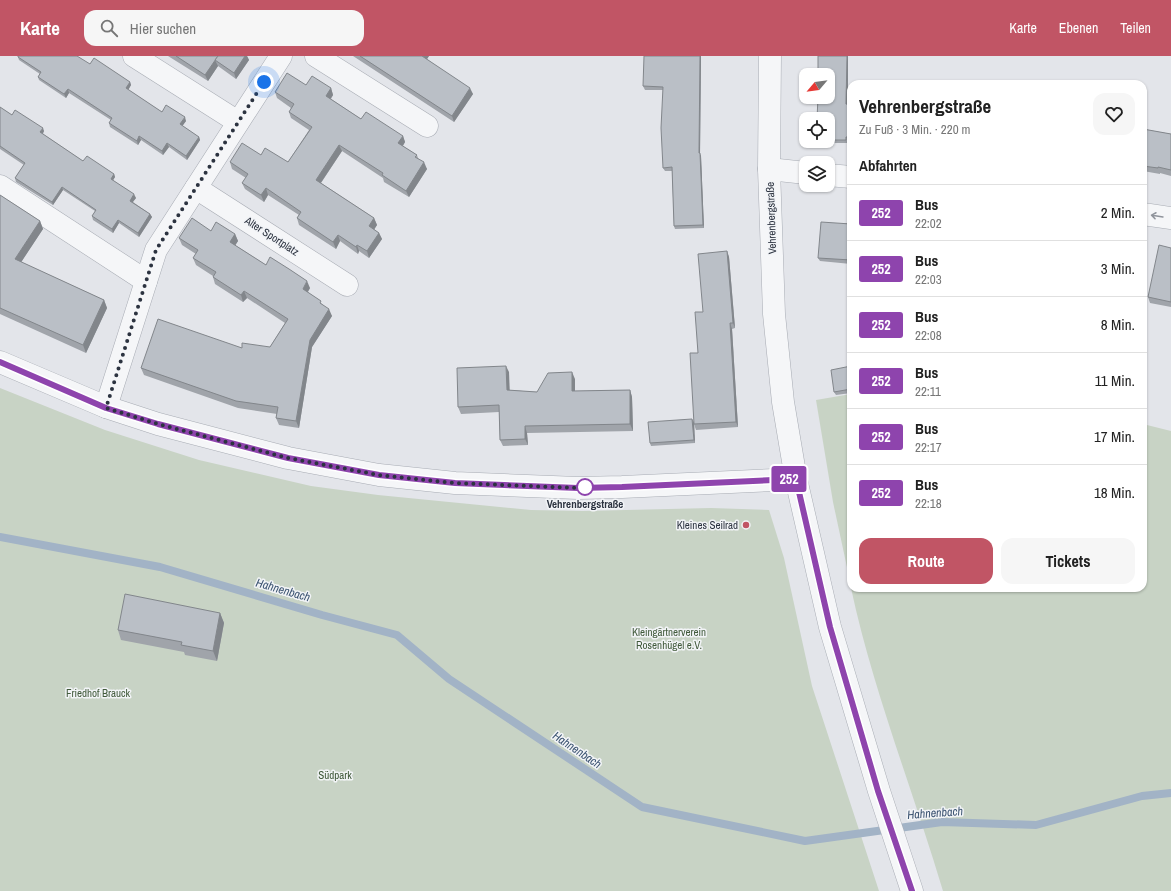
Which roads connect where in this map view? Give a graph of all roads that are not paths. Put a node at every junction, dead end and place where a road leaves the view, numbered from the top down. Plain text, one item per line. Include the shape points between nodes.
1 (134, 56) edge
2 (280, 56) edge
3 (316, 56) edge
4 (770, 56) edge
5 (238, 122) junction
6 (427, 126) dead end
7 (769, 169) junction
8 (799, 172) edge
9 (835, 176) edge
10 (847, 177) edge
11 (0, 186) edge
12 (196, 188) junction
13 (1147, 215) edge
14 (1171, 218) edge
15 (146, 281) junction
16 (347, 284) dead end
17 (0, 362) edge
18 (106, 408) junction
19 (796, 479) junction
20 (909, 882) edge

1 - 5 street
2 - 5 street
3 - 6 street
4 - 7 street, Vehrenbergstraße
5 - 12 street
7 - 8 street
7 - 19 street, Vehrenbergstraße via 774,314 783,402
9 - 10 street
11 - 15 street
12 - 15 street via 156,250
12 - 16 street, Alter Sportplatz
14 -> 13 street
15 - 18 street
17 - 18 street
18 - 19 street via 288,458 379,475 455,483 578,488
19 - 20 street, Vehrenbergstraße via 830,627 878,791

